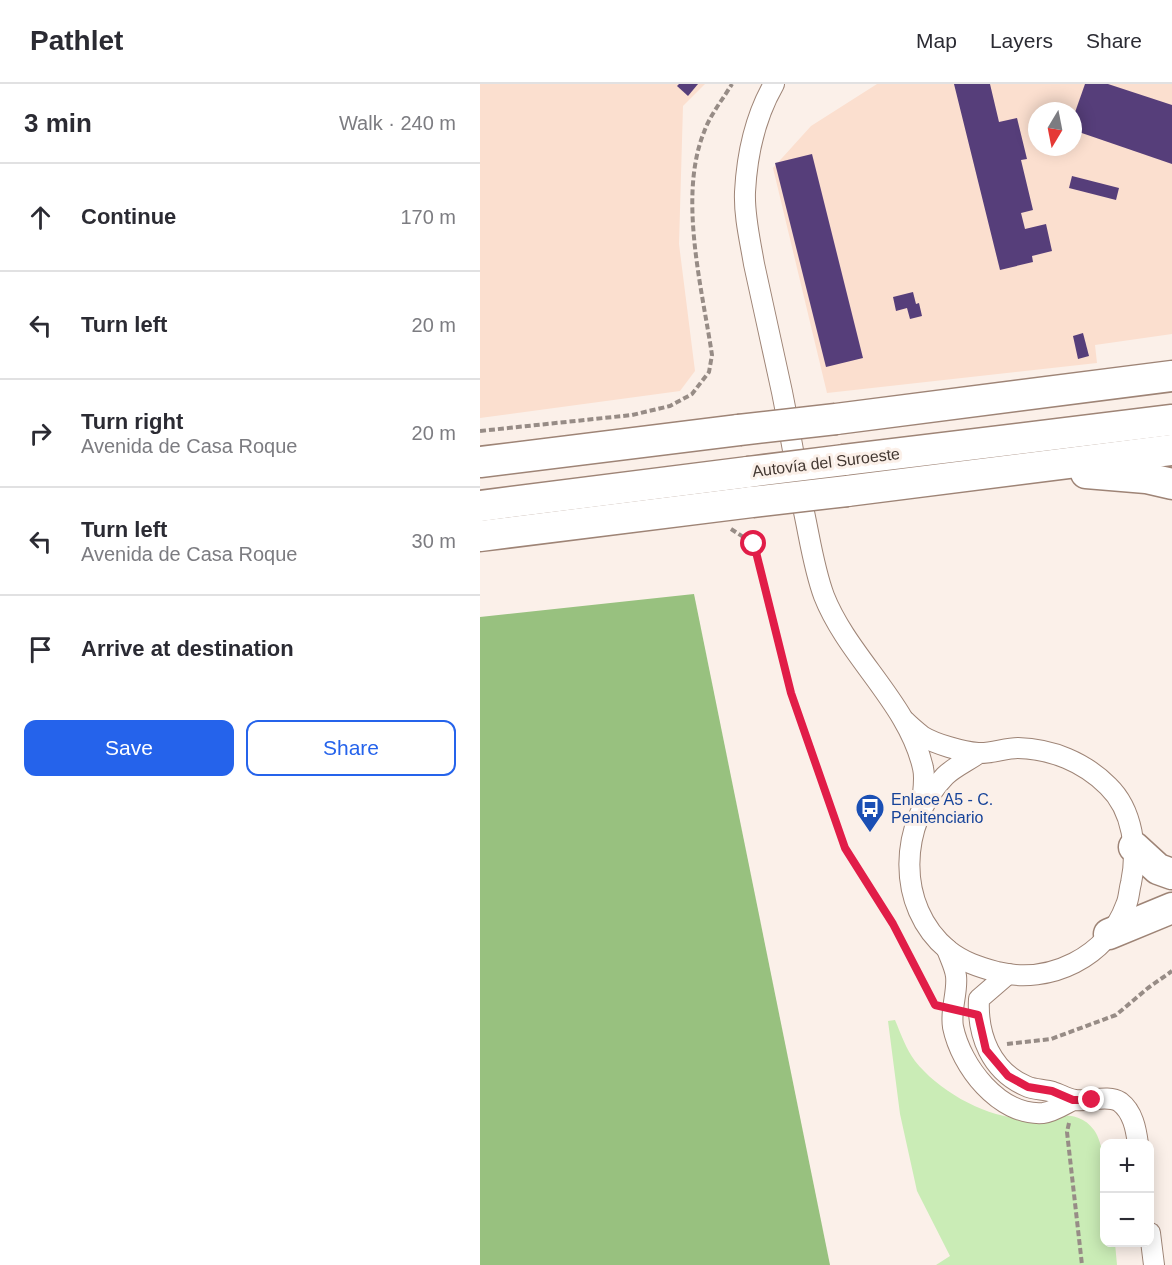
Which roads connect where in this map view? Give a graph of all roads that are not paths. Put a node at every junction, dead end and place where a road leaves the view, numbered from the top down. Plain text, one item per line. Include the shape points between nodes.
1 (774, 84) edge
2 (1172, 376) edge
3 (1172, 420) edge
4 (1172, 450) edge
5 (480, 462) edge
6 (1038, 468) junction
7 (1172, 484) edge
8 (480, 506) edge
9 (480, 536) edge
10 (904, 721) junction
11 (979, 753) junction
12 (922, 808) junction
13 (1134, 847) junction
14 (1172, 874) edge
15 (1172, 908) edge
16 (1109, 934) junction
17 (947, 949) junction
18 (1008, 974) junction
19 (1073, 1100) junction
20 (1137, 1139) edge
21 (1151, 1247) edge
22 (1154, 1265) edge

1 - 10 street via 757,118 751,144 746,221 813,561 836,621
2 - 5 highway, bridge
3 - 8 highway, Autovía del Suroeste, bridge
4 - 6 highway
6 - 7 highway
6 - 9 highway, bridge
10 - 11 street via 923,736 952,748
10 - 12 street via 924,770
11 - 12 street via 946,776
11 - 13 street via 1017,748 1051,752 1077,762 1109,787 1128,817
12 - 17 street via 909,847 909,887 926,924
13 - 14 highway via 1158,869
13 - 16 street via 1126,906
15 - 16 highway
16 - 18 street via 1093,950 1059,970 1032,976
17 - 18 street via 974,966
17 - 19 street via 956,977 954,1029 962,1056 982,1084 1014,1108 1044,1113
18 - 19 street via 979,999 978,1015 986,1050 1008,1076 1028,1087
19 - 20 street via 1106,1098 1120,1102 1133,1118
21 - 22 street

